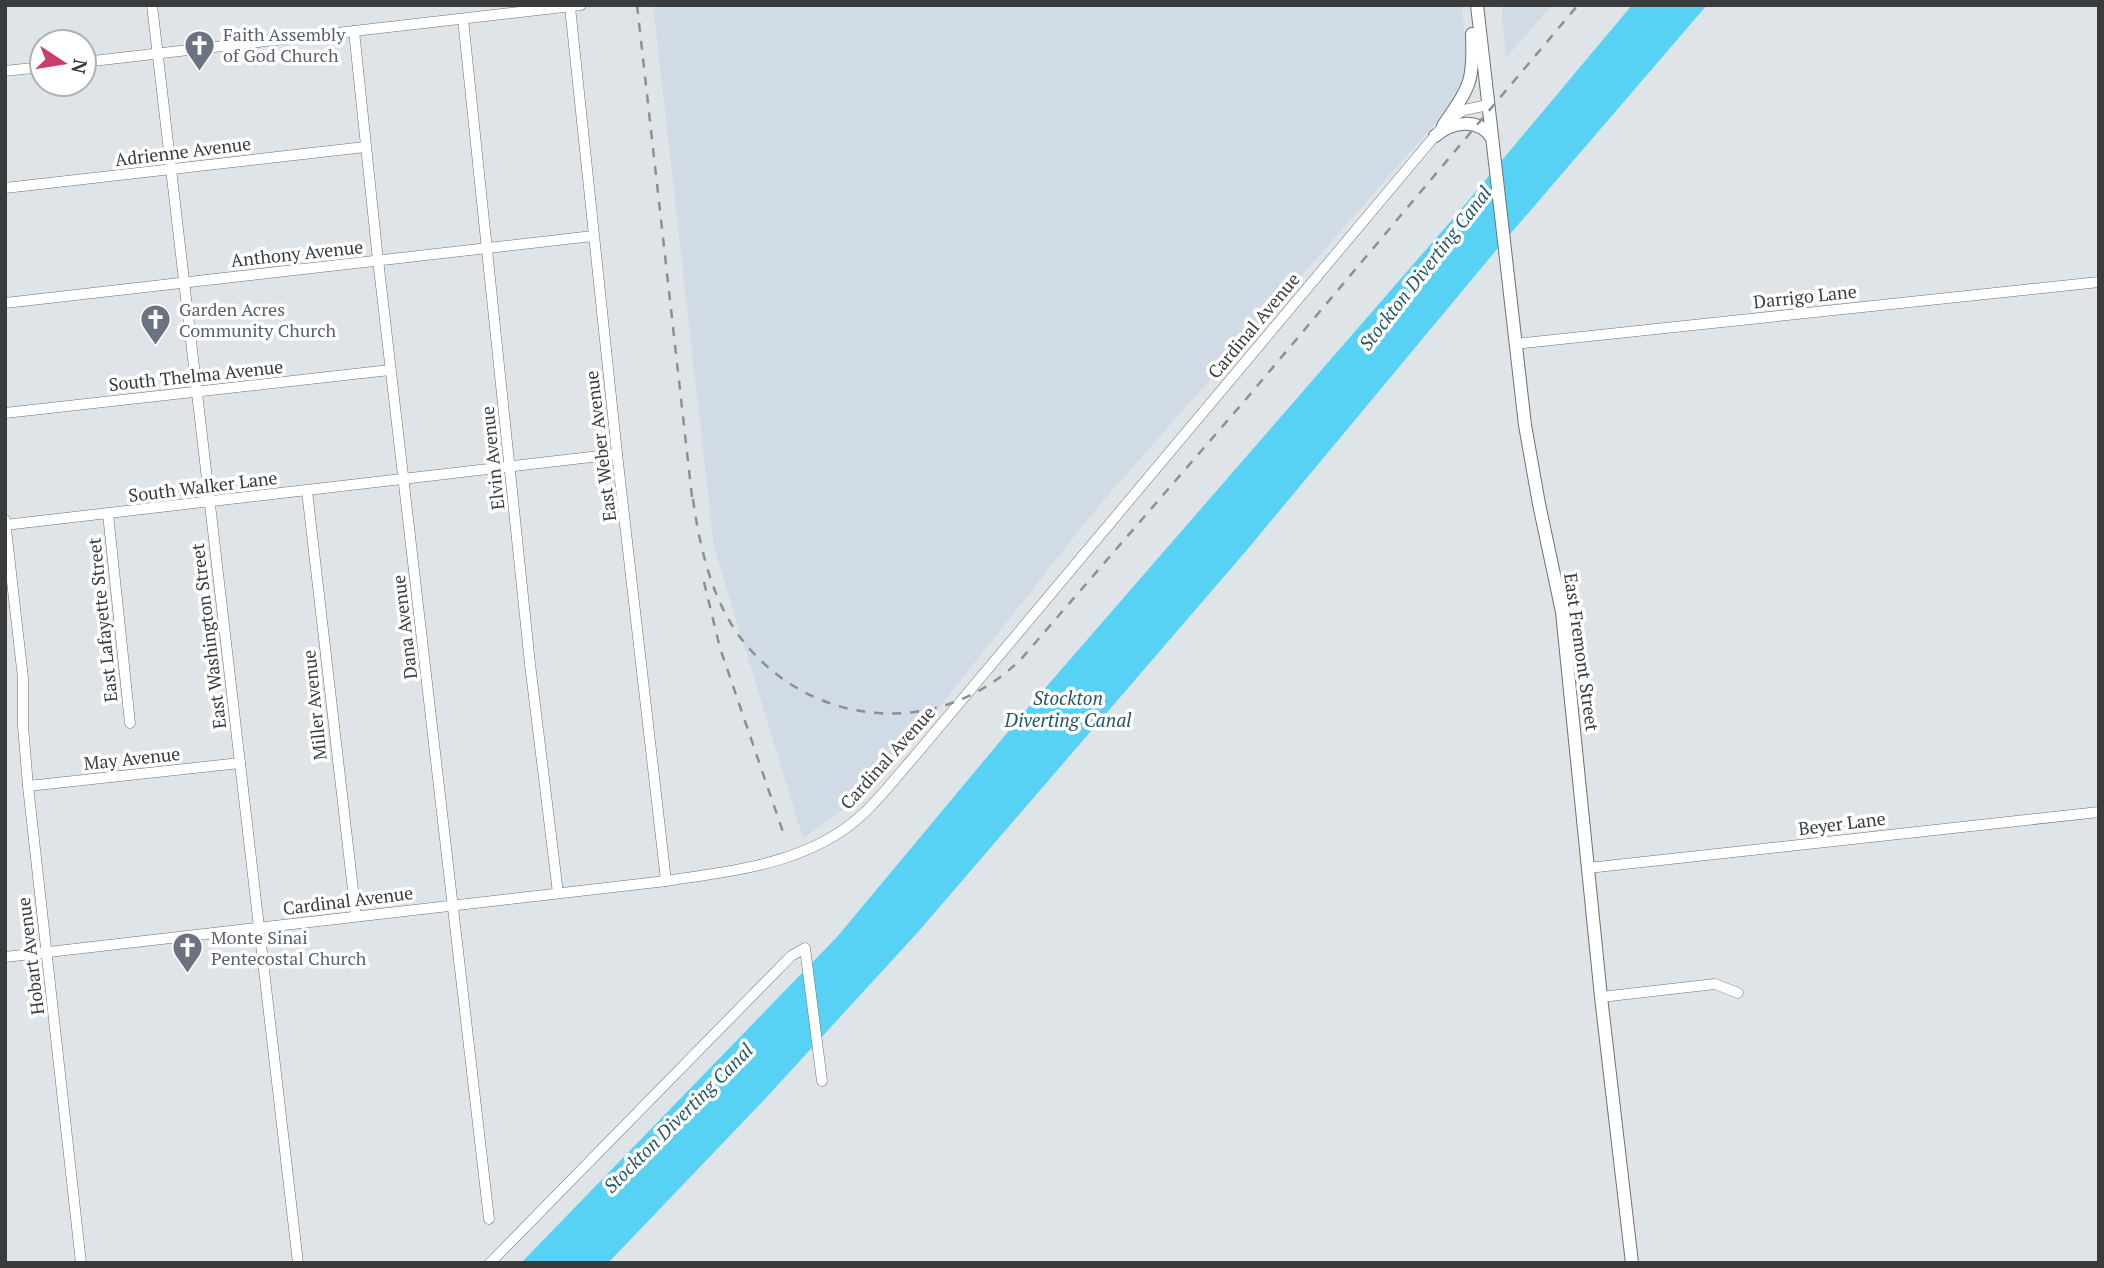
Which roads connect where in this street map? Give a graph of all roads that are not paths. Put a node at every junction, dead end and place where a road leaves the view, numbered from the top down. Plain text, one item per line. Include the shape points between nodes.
1 (152, 5) edge
2 (581, 5) edge
3 (1472, 5) edge
4 (1477, 5) edge
5 (570, 7) edge
6 (463, 19) junction
7 (354, 31) junction
8 (158, 53) junction
9 (98, 60) edge
10 (28, 69) edge
11 (5, 71) edge
12 (1488, 105) junction
13 (1439, 131) junction
14 (1492, 142) junction
15 (365, 147) junction
16 (171, 168) junction
17 (5, 188) edge
18 (593, 236) junction
19 (487, 248) junction
20 (378, 261) junction
21 (2099, 282) edge
22 (184, 283) junction
23 (5, 303) edge
24 (1515, 344) junction
25 (390, 370) junction
26 (197, 393) junction
27 (5, 413) edge
28 (617, 454) junction
29 (509, 466) junction
30 (404, 480) junction
31 (307, 491) junction
32 (210, 502) junction
33 (108, 514) junction
34 (5, 520) edge
35 (5, 525) edge
36 (130, 723) dead end
37 (240, 763) junction
38 (28, 786) junction
39 (2099, 812) edge
40 (1588, 868) junction
41 (666, 881) junction
42 (558, 893) junction
43 (453, 905) junction
44 (356, 916) junction
45 (259, 927) junction
46 (47, 952) junction
47 (5, 957) edge
48 (1738, 993) dead end
49 (1601, 997) junction
50 (822, 1081) dead end
51 (489, 1219) dead end
52 (81, 1263) edge
53 (298, 1263) edge
54 (490, 1263) edge
55 (1632, 1263) edge

1 - 8 street, East Washington Street
2 - 5 street
3 - 13 main road via 1472,76 1463,98
4 - 12 main road, East Fremont Street
5 - 6 street
5 - 18 street, East Weber Avenue
6 - 7 street
6 - 19 street, Elvin Avenue
7 - 8 street
7 - 15 street, Dana Avenue
8 - 9 street
8 - 16 street, East Washington Street
10 - 11 street
12 - 13 street, Cardinal Avenue via 1459,112
12 - 14 main road, East Fremont Street
13 - 14 main road via 1464,124 1482,127
13 - 41 street, Cardinal Avenue via 863,814 836,834 790,857
14 - 24 main road, East Fremont Street
15 - 16 street, Adrienne Avenue
15 - 20 street, Dana Avenue
16 - 17 street, Adrienne Avenue
16 - 22 street, East Washington Street
18 - 19 street, Anthony Avenue
18 - 28 street, East Weber Avenue
19 - 20 street, Anthony Avenue
19 - 29 street, Elvin Avenue
20 - 22 street, Anthony Avenue
20 - 25 street, Dana Avenue
21 - 24 street, Darrigo Lane
22 - 23 street, Anthony Avenue
22 - 26 street, East Washington Street
24 - 40 main road, East Fremont Street via 1534,478 1562,612
25 - 26 street, South Thelma Avenue
25 - 30 street, Dana Avenue
26 - 27 street, South Thelma Avenue
26 - 32 street, East Washington Street
28 - 29 street, South Walker Lane
28 - 41 street, East Weber Avenue
29 - 30 street, South Walker Lane
29 - 42 street, Elvin Avenue
30 - 31 street, South Walker Lane
30 - 43 street, Dana Avenue
31 - 32 street, South Walker Lane
31 - 44 street, Miller Avenue
32 - 33 street, South Walker Lane
32 - 37 street, East Washington Street
33 - 35 street, South Walker Lane
33 - 36 street, East Lafayette Street
34 - 35 street, Hobart Avenue
35 - 38 street, Hobart Avenue via 23,678
37 - 38 street, May Avenue
37 - 45 street, East Washington Street
38 - 46 street, Hobart Avenue
39 - 40 street, Beyer Lane
40 - 49 main road, East Fremont Street
41 - 42 street, Cardinal Avenue
42 - 43 street, Cardinal Avenue
43 - 44 street, Cardinal Avenue
43 - 51 street, Dana Avenue
44 - 45 street, Cardinal Avenue
45 - 46 street, Cardinal Avenue
45 - 53 street, East Washington Street
46 - 47 street, Cardinal Avenue
46 - 52 street, Hobart Avenue
48 - 49 street via 1715,985
49 - 55 main road, East Fremont Street
50 - 54 street via 805,948 791,956

